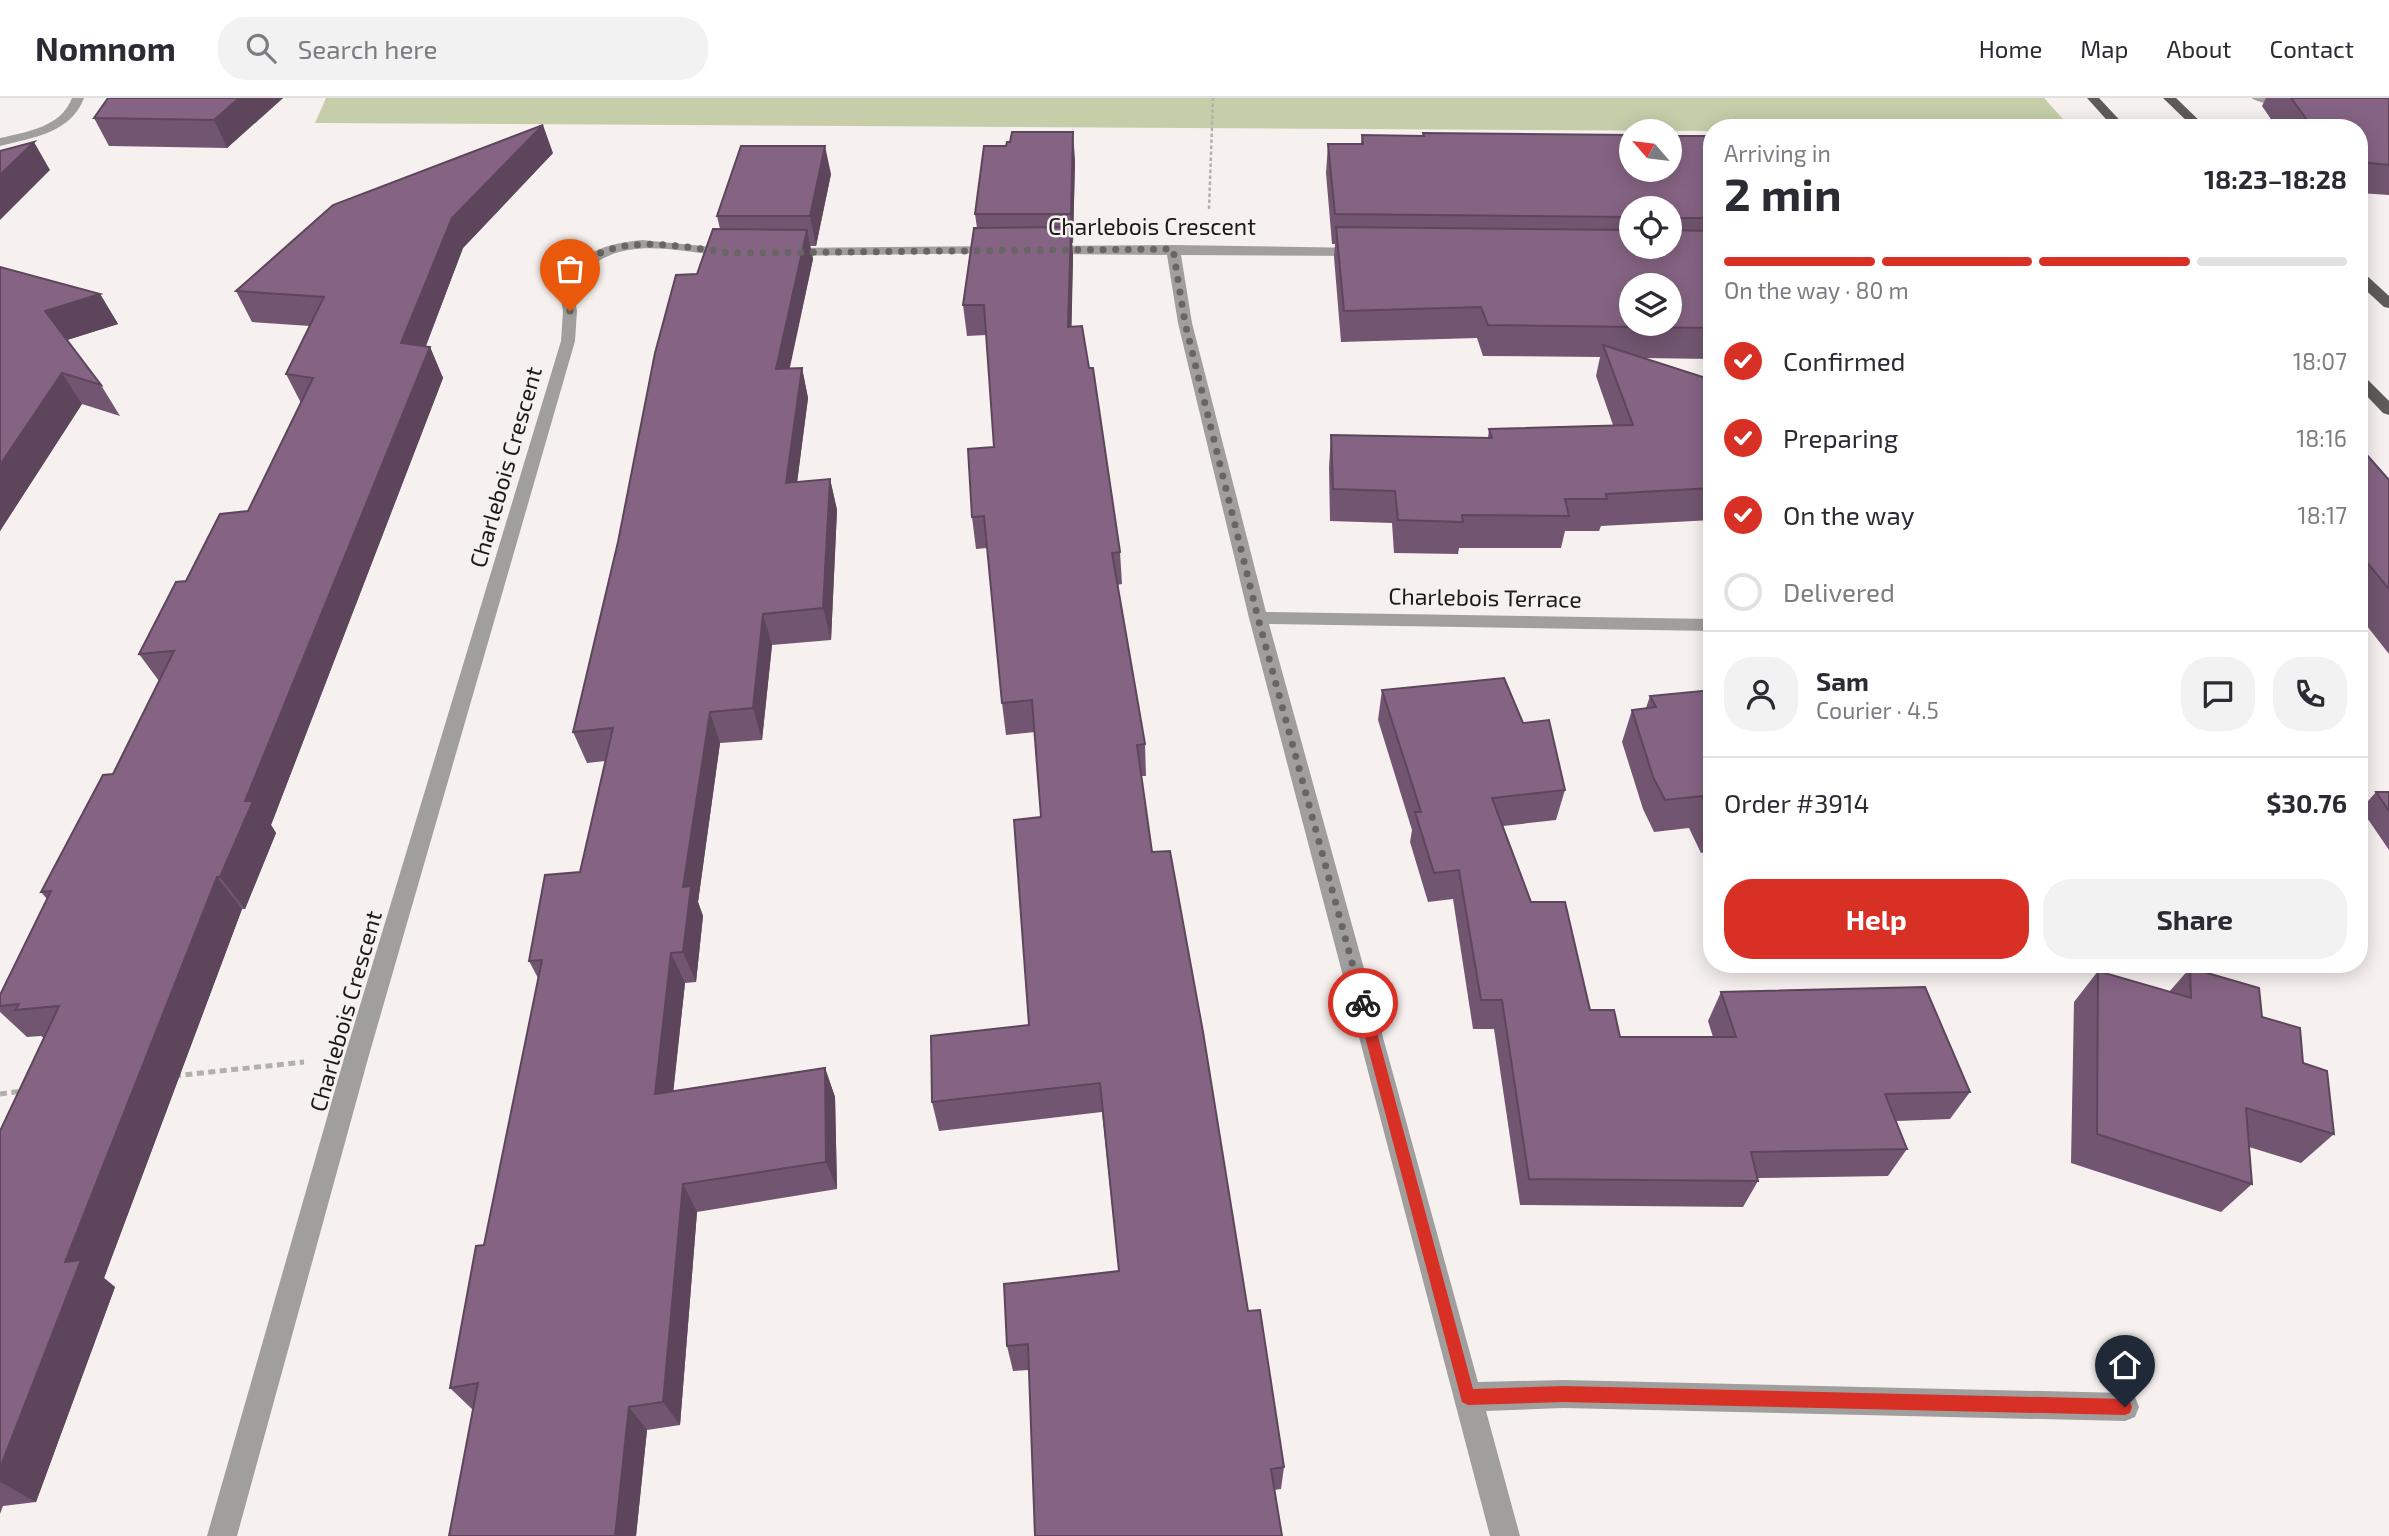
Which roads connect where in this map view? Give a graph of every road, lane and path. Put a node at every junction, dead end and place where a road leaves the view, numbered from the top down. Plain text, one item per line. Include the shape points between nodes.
1 (78, 98) edge
2 (1213, 98) edge
3 (2093, 98) edge
4 (2169, 98) edge
5 (2257, 98) edge
6 (2308, 106) edge
7 (2113, 119) edge
8 (2191, 119) edge
9 (0, 142) edge
10 (1173, 249) junction
11 (1232, 251) junction
12 (1382, 252) edge
13 (2368, 284) edge
14 (2389, 304) edge
15 (2368, 388) edge
16 (2389, 410) edge
17 (1258, 618) junction
18 (1703, 625) edge
19 (276, 1066) dead end
20 (166, 1077) dead end
21 (28, 1091) edge
22 (0, 1094) edge
23 (1468, 1397) junction
24 (2125, 1407) dead end
25 (222, 1536) edge
26 (1505, 1536) edge

1 - 9 street via 75,109 62,120
2 - 11 path via 1208,230 1226,230
3 - 7 main road
4 - 8 main road
5 - 6 street
10 - 11 street, Charlebois Crescent
10 - 17 street via 1185,323
10 - 25 street, Charlebois Crescent via 730,253 647,243 590,257 574,270 565,284 570,311 568,341 357,1055
11 - 12 street, Charlebois Crescent
13 - 14 main road
15 - 16 main road
17 - 18 street, Charlebois Terrace
17 - 23 street
19 - 20 path
21 - 22 path
23 - 24 street via 1563,1394
23 - 26 street

